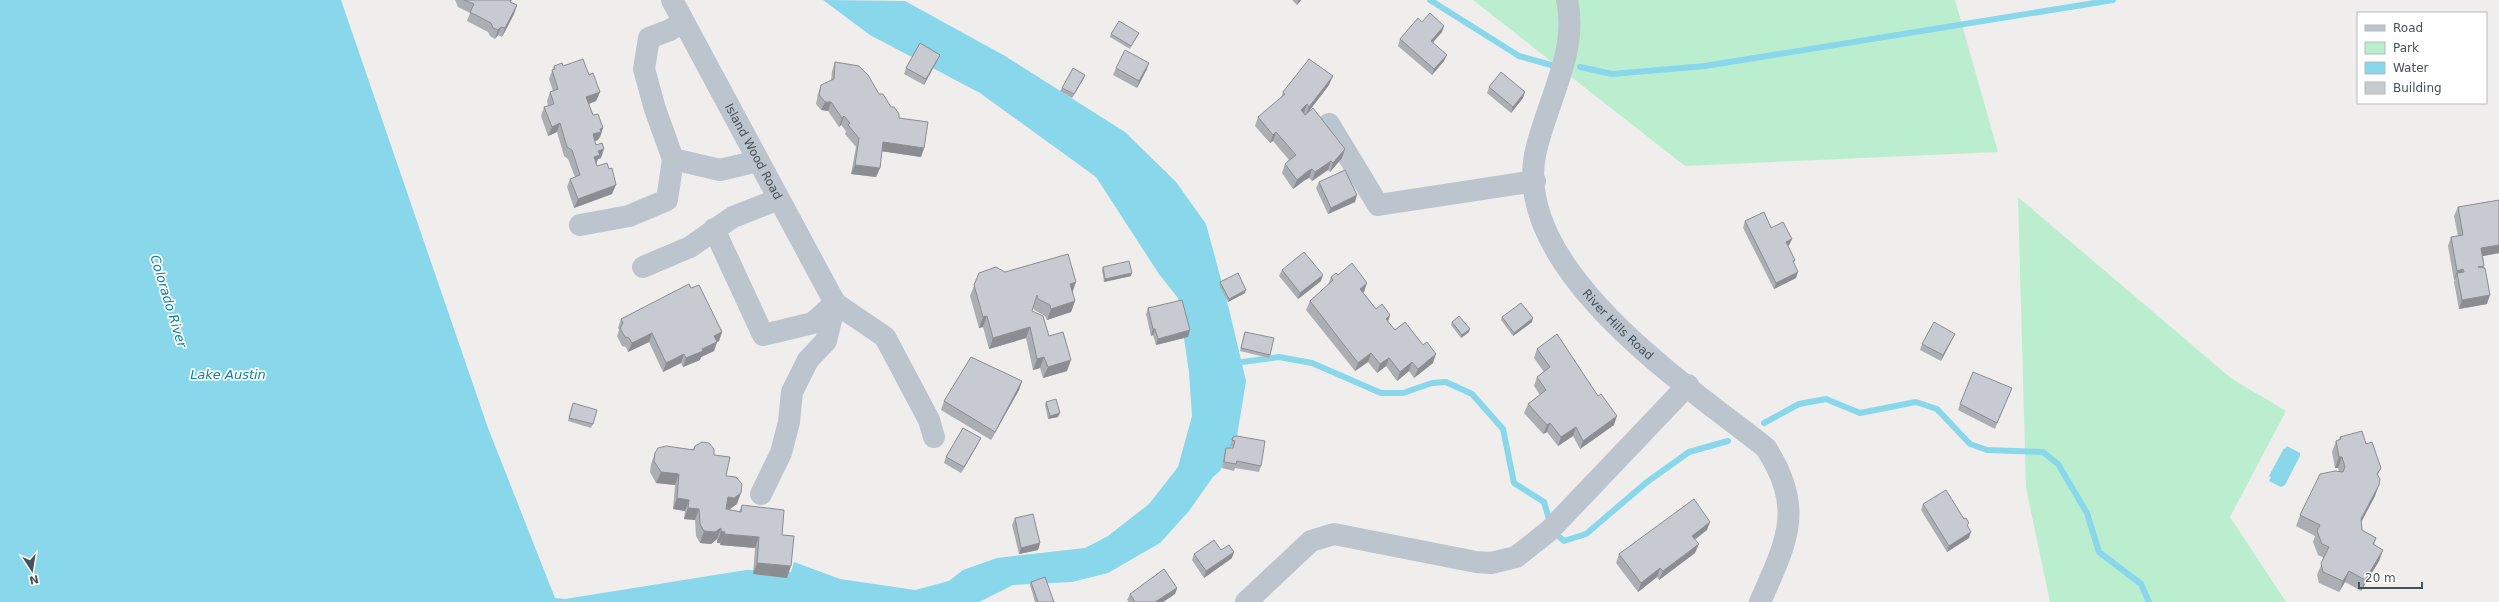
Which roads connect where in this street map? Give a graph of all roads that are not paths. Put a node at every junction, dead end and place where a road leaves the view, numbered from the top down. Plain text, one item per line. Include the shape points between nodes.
1 (672, 0) edge
2 (1567, 0) edge
3 (683, 21) junction
4 (1329, 124) dead end
5 (673, 159) junction
6 (758, 161) junction
7 (1535, 181) junction
8 (779, 199) junction
9 (580, 225) dead end
10 (714, 229) junction
11 (643, 267) dead end
12 (835, 303) junction
13 (1688, 385) junction
14 (934, 437) dead end
15 (761, 494) dead end
16 (1246, 602) edge
17 (1760, 602) edge

1 - 3 street, Island Wood Road
2 - 7 street, River Hills Road via 1567,48 1535,156
3 - 5 street via 670,30 649,38 644,69
3 - 6 street, Island Wood Road
4 - 7 street via 1378,205
5 - 6 street via 720,170
5 - 9 street via 667,200 629,216
6 - 8 street, Island Wood Road
7 - 13 street, River Hills Road via 1535,196 1546,234 1598,307 1628,338
8 - 10 street via 733,216
8 - 12 street, Island Wood Road
10 - 11 street via 690,247
10 - 12 street via 763,335 813,323
12 - 14 street via 885,337 929,420
12 - 15 street via 826,341 808,360 792,392 789,422 781,453
13 - 16 street via 1549,531 1516,557 1491,563 1476,562 1334,534 1311,541
13 - 17 street, River Hills Road via 1766,448 1780,470 1788,497 1789,526 1784,547

